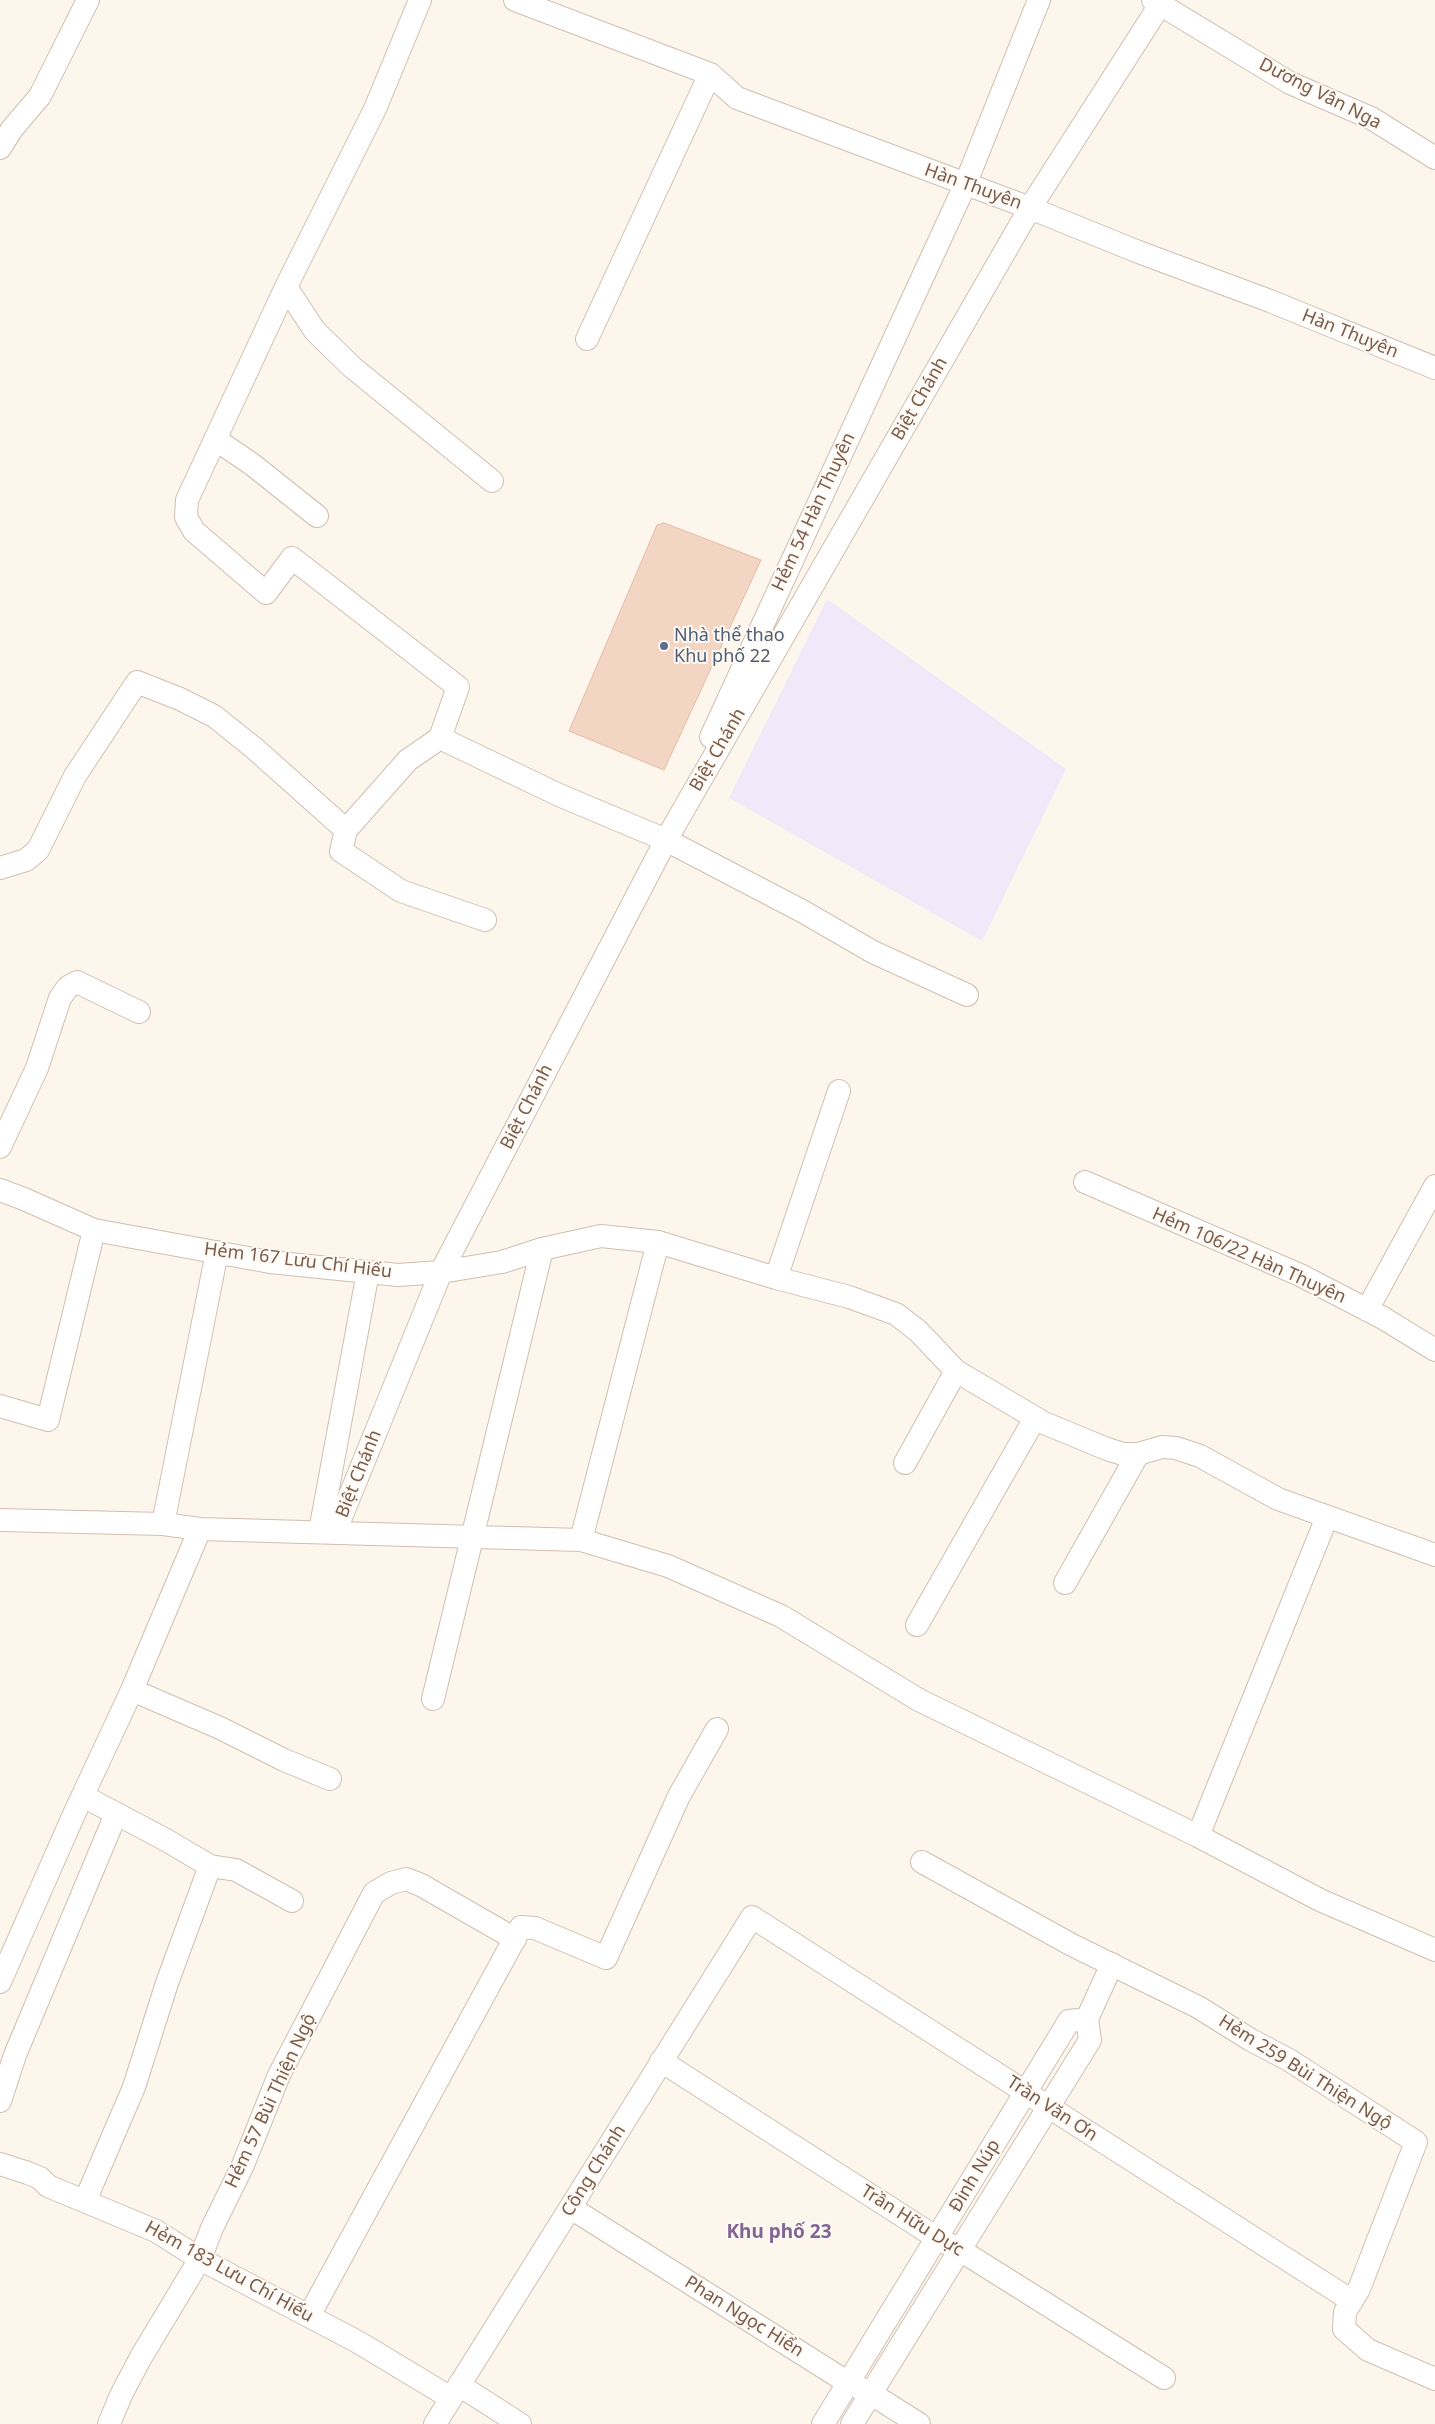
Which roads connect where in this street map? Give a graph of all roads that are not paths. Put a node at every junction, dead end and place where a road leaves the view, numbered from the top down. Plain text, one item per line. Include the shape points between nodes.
1 (88, 0) edge
2 (420, 0) edge
3 (515, 0) edge
4 (1039, 0) edge
5 (1159, 1) edge
6 (710, 74) junction
7 (0, 148) edge
8 (1435, 158) edge
9 (965, 185) junction
10 (1030, 208) junction
11 (286, 287) junction
12 (587, 339) dead end
13 (1435, 368) edge
14 (215, 439) junction
15 (492, 481) dead end
16 (317, 516) dead end
17 (440, 738) junction
18 (346, 830) junction
19 (666, 840) junction
20 (0, 868) edge
21 (485, 920) dead end
22 (967, 995) dead end
23 (139, 1012) dead end
24 (839, 1091) dead end
25 (0, 1148) edge
26 (1085, 1182) dead end
27 (1435, 1186) edge
28 (0, 1190) edge
29 (94, 1230) junction
30 (658, 1242) junction
31 (542, 1249) junction
32 (217, 1252) junction
33 (368, 1272) junction
34 (441, 1272) junction
35 (776, 1278) junction
36 (1367, 1310) junction
37 (1435, 1350) edge
38 (956, 1371) junction
39 (0, 1406) edge
40 (1035, 1418) junction
41 (1138, 1454) junction
42 (905, 1463) dead end
43 (1327, 1518) junction
44 (0, 1520) edge
45 (163, 1524) junction
46 (200, 1530) junction
47 (327, 1532) junction
48 (471, 1538) junction
49 (581, 1540) junction
50 (1435, 1555) edge
51 (1065, 1583) dead end
52 (917, 1625) dead end
53 (132, 1690) junction
54 (433, 1699) dead end
55 (717, 1729) dead end
56 (330, 1779) dead end
57 (83, 1796) junction
58 (116, 1814) junction
59 (1198, 1836) junction
60 (922, 1862) dead end
61 (210, 1866) junction
62 (292, 1901) dead end
63 (752, 1917) joint
64 (515, 1939) junction
65 (1435, 1950) edge
66 (1112, 1964) junction
67 (0, 1982) edge
68 (1088, 2019) junction
69 (661, 2061) junction
70 (1026, 2092) junction
71 (0, 2101) edge
72 (1049, 2107) junction
73 (0, 2164) edge
74 (84, 2201) junction
75 (571, 2208) junction
76 (937, 2238) junction
77 (960, 2250) junction
78 (200, 2259) junction
79 (1352, 2301) junction
80 (309, 2316) junction
81 (1164, 2378) dead end
82 (1435, 2379) edge
83 (847, 2382) junction
84 (455, 2391) junction
85 (870, 2393) junction
86 (110, 2424) edge
87 (435, 2424) edge
88 (520, 2424) edge
89 (823, 2424) edge
90 (852, 2424) edge
91 (919, 2424) edge

1 - 7 street via 40,96
2 - 11 street via 375,109
3 - 6 street, Hàn Thuyên
4 - 9 street, Hẻm 54 Hàn Thuyên
5 - 8 street, Dương Vân Nga via 1290,83 1371,118
5 - 10 street, Biệt Chánh
6 - 9 street, Hàn Thuyên via 737,98
6 - 12 street
9 - 10 street, Hàn Thuyên
9 - 19 street, Hẻm 54 Hàn Thuyên
10 - 13 street, Hàn Thuyên
10 - 19 street, Biệt Chánh
11 - 14 street
11 - 15 street via 315,331 352,367
14 - 16 street
14 - 17 street via 187,500 186,517 194,531 266,593 292,558 458,686
17 - 18 street via 408,760
17 - 19 street via 559,795
18 - 20 street via 214,716 137,682 75,776 38,850 26,860
18 - 21 street via 341,851 401,891
19 - 22 street via 873,952
19 - 34 street, Biệt Chánh
23 - 25 street via 77,982 68,987 60,998 37,1068
24 - 35 street
26 - 36 street, Hẻm 106/22 Hàn Thuyên via 1300,1275
27 - 36 street
28 - 29 street, Hẻm 167 Lưu Chí Hiếu
29 - 32 street, Hẻm 167 Lưu Chí Hiếu
29 - 39 street via 48,1420
30 - 31 street, Hẻm 167 Lưu Chí Hiếu via 601,1236
30 - 35 street, Hẻm 167 Lưu Chí Hiếu
30 - 49 street
31 - 34 street, Hẻm 167 Lưu Chí Hiếu via 502,1262
31 - 48 street
32 - 33 street, Hẻm 167 Lưu Chí Hiếu via 270,1262
32 - 45 street
33 - 34 street, Hẻm 167 Lưu Chí Hiếu via 398,1275
33 - 47 street
34 - 47 street, Biệt Chánh
35 - 38 street, Hẻm 167 Lưu Chí Hiếu via 849,1297 896,1314 918,1331
36 - 37 street, Hẻm 106/22 Hàn Thuyên
38 - 40 street, Hẻm 167 Lưu Chí Hiếu
38 - 42 street
40 - 41 street, Hẻm 167 Lưu Chí Hiếu via 1107,1449
40 - 52 street
41 - 43 street via 1176,1448 1200,1456 1278,1499
41 - 51 street
43 - 50 street
43 - 59 street
44 - 45 street
45 - 46 street
46 - 47 street
46 - 53 street
47 - 48 street
48 - 49 street
48 - 54 street
49 - 59 street via 668,1566 760,1606 834,1646 919,1700
53 - 56 street
53 - 57 street
55 - 64 street via 679,1796 606,1958 535,1928 521,1927
57 - 58 street
57 - 67 street
58 - 61 street
58 - 71 street via 15,2055
59 - 65 street via 1320,1900
60 - 66 street, Hẻm 259 Bùi Thiện Ngộ
61 - 62 street via 236,1870
61 - 74 street via 167,1983 134,2087
63 - 69 street, Công Chánh
63 - 70 street, Trần Văn Ơn
64 - 78 street, Hẻm 57 Bùi Thiện Ngộ via 406,1879 391,1882 374,1893 279,2075
64 - 80 street
66 - 68 street, Đinh Núp
66 - 79 street, Hẻm 259 Bùi Thiện Ngộ via 1198,2007 1289,2060 1416,2142
68 - 70 street, Đinh Núp via 1068,2020
68 - 72 street, Đinh Núp via 1090,2040
69 - 75 street, Công Chánh
69 - 76 street, Trần Hữu Dực
70 - 72 street, Trần Văn Ơn
70 - 76 street, Đinh Núp
72 - 77 street, Đinh Núp
72 - 79 street, Trần Văn Ơn
73 - 74 street, Hẻm 183 Lưu Chí Hiếu via 28,2172 48,2186
74 - 78 street, Hẻm 183 Lưu Chí Hiếu via 156,2231
75 - 83 street, Phan Ngọc Hiển
75 - 84 street, Công Chánh
76 - 77 street, Trần Hữu Dực
76 - 83 street, Đinh Núp
77 - 81 street, Trần Hữu Dực
77 - 85 street, Đinh Núp
78 - 80 street, Hẻm 183 Lưu Chí Hiếu
78 - 86 street, Hẻm 57 Bùi Thiện Ngộ via 141,2357
79 - 82 street, Hẻm 259 Bùi Thiện Ngộ via 1345,2312 1344,2329 1355,2340 1368,2350
80 - 84 street, Hẻm 183 Lưu Chí Hiếu
83 - 85 street, Phan Ngọc Hiển
83 - 89 street, Đinh Núp
84 - 87 street, Công Chánh
84 - 88 street, Hẻm 183 Lưu Chí Hiếu
85 - 90 street, Đinh Núp
85 - 91 street, Phan Ngọc Hiển

